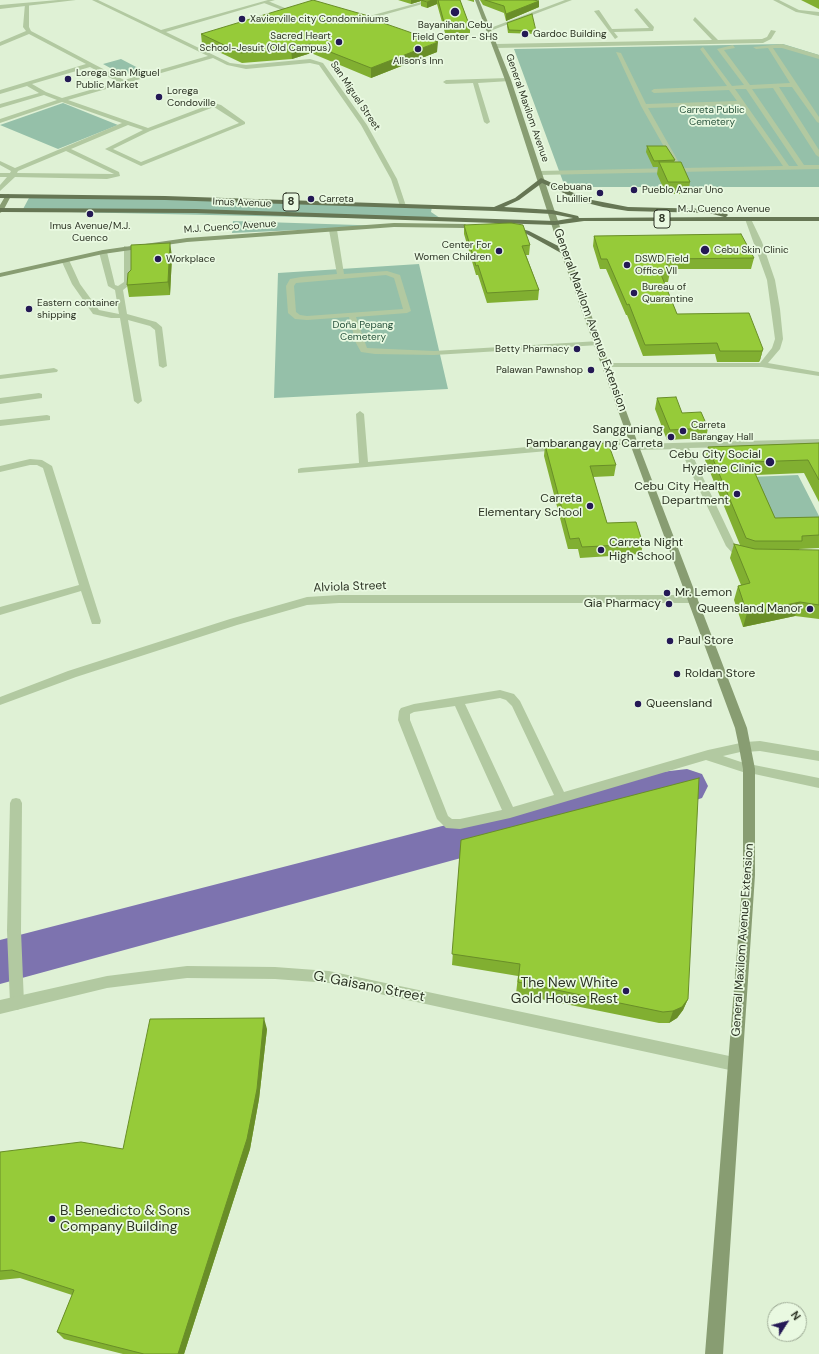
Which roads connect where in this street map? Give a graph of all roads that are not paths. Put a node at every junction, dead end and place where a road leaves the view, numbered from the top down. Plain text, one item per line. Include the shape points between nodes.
1 (74, 0) edge
2 (94, 0) edge
3 (273, 0) edge
4 (438, 0) edge
5 (477, 0) edge
6 (570, 0) edge
7 (775, 0) edge
8 (50, 1) edge
9 (266, 2) junction
10 (27, 5) junction
11 (0, 6) edge
12 (637, 10) dead end
13 (597, 11) dead end
14 (294, 13) edge
15 (819, 14) edge
16 (366, 18) edge
17 (695, 19) dead end
18 (488, 30) junction
19 (611, 31) junction
20 (773, 31) dead end
21 (29, 32) junction
22 (160, 32) junction
23 (717, 42) junction
24 (0, 44) edge
25 (620, 44) junction
26 (495, 46) junction
27 (770, 46) junction
28 (703, 49) dead end
29 (618, 53) dead end
30 (212, 57) junction
31 (819, 57) edge
32 (90, 65) junction
33 (508, 80) junction
34 (475, 81) junction
35 (124, 82) junction
36 (446, 82) dead end
37 (28, 84) junction
38 (690, 84) dead end
39 (794, 85) junction
40 (729, 86) junction
41 (775, 86) junction
42 (748, 87) junction
43 (654, 91) dead end
44 (0, 92) edge
45 (44, 92) junction
46 (64, 99) junction
47 (738, 100) junction
48 (643, 103) junction
49 (0, 106) edge
50 (0, 121) edge
51 (819, 121) edge
52 (487, 122) dead end
53 (127, 123) junction
54 (148, 130) junction
55 (67, 149) junction
56 (819, 155) edge
57 (1, 164) edge
58 (802, 167) junction
59 (819, 167) edge
60 (787, 168) junction
61 (680, 170) junction
62 (14, 172) junction
63 (539, 172) junction
64 (0, 175) edge
65 (541, 180) junction
66 (2, 187) edge
67 (0, 196) edge
68 (8, 196) junction
69 (403, 206) junction
70 (495, 209) junction
71 (0, 211) edge
72 (552, 212) junction
73 (582, 219) junction
74 (745, 219) junction
75 (819, 219) edge
76 (443, 220) junction
77 (555, 223) junction
78 (464, 226) junction
79 (333, 230) junction
80 (127, 248) junction
81 (564, 251) junction
82 (103, 252) junction
83 (66, 262) junction
84 (0, 275) edge
85 (341, 276) junction
86 (119, 289) junction
87 (352, 315) junction
88 (124, 316) junction
89 (599, 343) junction
90 (762, 364) junction
91 (606, 365) junction
92 (163, 366) dead end
93 (54, 370) dead end
94 (819, 374) edge
95 (0, 377) edge
96 (39, 396) dead end
97 (0, 401) edge
98 (138, 402) dead end
99 (360, 414) dead end
100 (47, 418) dead end
101 (0, 424) edge
102 (819, 442) edge
103 (634, 444) junction
104 (588, 445) edge
105 (683, 446) junction
106 (565, 447) edge
107 (364, 466) junction
108 (0, 469) edge
109 (301, 471) dead end
110 (751, 558) edge
111 (84, 588) junction
112 (693, 599) junction
113 (0, 611) edge
114 (96, 621) dead end
115 (0, 701) edge
116 (459, 702) junction
117 (745, 747) junction
118 (708, 755) junction
119 (819, 756) edge
120 (749, 769) junction
121 (819, 783) edge
122 (561, 798) junction
123 (16, 803) dead end
124 (510, 813) junction
125 (17, 1003) junction
126 (0, 1007) edge
127 (734, 1064) junction
128 (714, 1354) edge

1 - 8 street
2 - 22 street, San Miguel Street
3 - 9 street
4 - 16 street
5 - 18 main road, General Maxilom Avenue
6 - 18 street
7 - 15 street via 798,11
8 - 10 street
9 - 14 street
9 - 22 street
10 - 11 street
10 - 21 street via 26,27
12 - 19 street via 652,30
13 - 19 street
17 - 23 street
18 - 26 main road, General Maxilom Avenue
19 - 25 street
20 - 23 street via 769,38 763,41
21 - 24 street
21 - 32 street
22 - 30 street, San Miguel Street
23 - 25 street
25 - 26 street
26 - 33 main road, General Maxilom Avenue
27 - 31 street via 787,47
27 - 39 street
27 - 42 street via 720,49
28 - 40 street
29 - 48 street
30 - 35 street
30 - 69 street, San Miguel Street via 229,64 246,66 310,61 321,64 364,125 394,179
32 - 35 street
32 - 37 street
33 - 34 street
33 - 63 main road, General Maxilom Avenue
34 - 36 street
34 - 52 street
35 - 46 street
37 - 44 street
37 - 45 street
38 - 40 street
39 - 41 street
39 - 51 street
40 - 42 street
40 - 43 street
40 - 47 street
41 - 42 street
41 - 56 street
42 - 58 street
45 - 46 street
45 - 49 street
46 - 50 street
46 - 53 street
47 - 48 street
47 - 60 street
48 - 61 street
53 - 54 street
53 - 55 street
54 - 54 street via 214,105 243,123 141,164 108,149
55 - 62 street
55 - 62 street via 118,175 107,177
57 - 62 street
58 - 59 street
58 - 60 street
60 - 61 street
61 - 63 street
62 - 64 street
62 - 66 street
63 - 65 main road, General Maxilom Avenue
65 - 70 main road via 517,199
65 - 72 main road, General Maxilom Avenue
65 - 74 main road via 585,201 603,205 628,209 709,211
66 - 68 street
67 - 68 main road, Imus Avenue / 8
68 - 69 main road, Imus Avenue / 8
68 - 71 main road, 8
69 - 70 main road, Imus Avenue / 8
70 - 72 main road, Imus Avenue / 8
71 - 76 main road, Imus Avenue / 8 via 196,212
72 - 73 main road, M.J. Cuenco Avenue / 8
72 - 77 main road, General Maxilom Avenue
73 - 74 main road, M.J. Cuenco Avenue / 8
73 - 77 main road, M.J. Cuenco Avenue / 8
74 - 75 main road, M.J. Cuenco Avenue / 8
74 - 90 street via 758,242 771,280 776,309 779,339 776,348
76 - 77 main road, Imus Avenue / 8
76 - 78 main road
77 - 81 main road, General Maxilom Avenue Extension
78 - 79 main road, M.J. Cuenco Avenue via 394,225
78 - 81 main road via 513,228
79 - 80 main road, M.J. Cuenco Avenue via 188,240
79 - 85 street
80 - 82 main road, M.J. Cuenco Avenue
80 - 86 street via 128,283
81 - 89 main road, General Maxilom Avenue Extension
82 - 83 main road, M.J. Cuenco Avenue
82 - 86 street via 112,286
83 - 84 main road, M.J. Cuenco Avenue
83 - 88 street via 76,284 96,312
85 - 87 street via 293,282 290,286 292,313 307,318
85 - 87 street via 393,274 397,277 407,311
86 - 88 street
87 - 89 street via 364,350 375,352 434,353
88 - 92 street via 159,328
88 - 98 street
89 - 91 main road, General Maxilom Avenue Extension
90 - 91 street
90 - 94 street
91 - 103 main road, General Maxilom Avenue Extension
93 - 95 street
96 - 97 street
99 - 107 street
100 - 101 street
102 - 105 street
103 - 104 street
103 - 105 street
103 - 112 main road, General Maxilom Avenue Extension
105 - 110 street via 731,546 738,554
106 - 107 street
107 - 109 street
108 - 111 street via 30,462 39,462 47,466
111 - 113 street
111 - 114 street
112 - 115 street, Alviola Street via 339,598 307,601 72,674
112 - 117 main road, General Maxilom Avenue Extension via 742,728
116 - 122 street via 500,694 510,696
116 - 124 street
116 - 124 street via 414,708 405,712 404,720 443,819 450,824 460,824
117 - 118 street
117 - 119 street via 760,746
117 - 120 main road, General Maxilom Avenue Extension
118 - 120 street
118 - 122 street
120 - 121 street
120 - 127 main road, General Maxilom Avenue Extension via 749,875
122 - 124 street
123 - 125 street via 14,932
125 - 126 street, G. Gaisano Street
125 - 127 street, G. Gaisano Street via 107,982 187,972 329,976
127 - 128 main road, General Maxilom Avenue Extension

